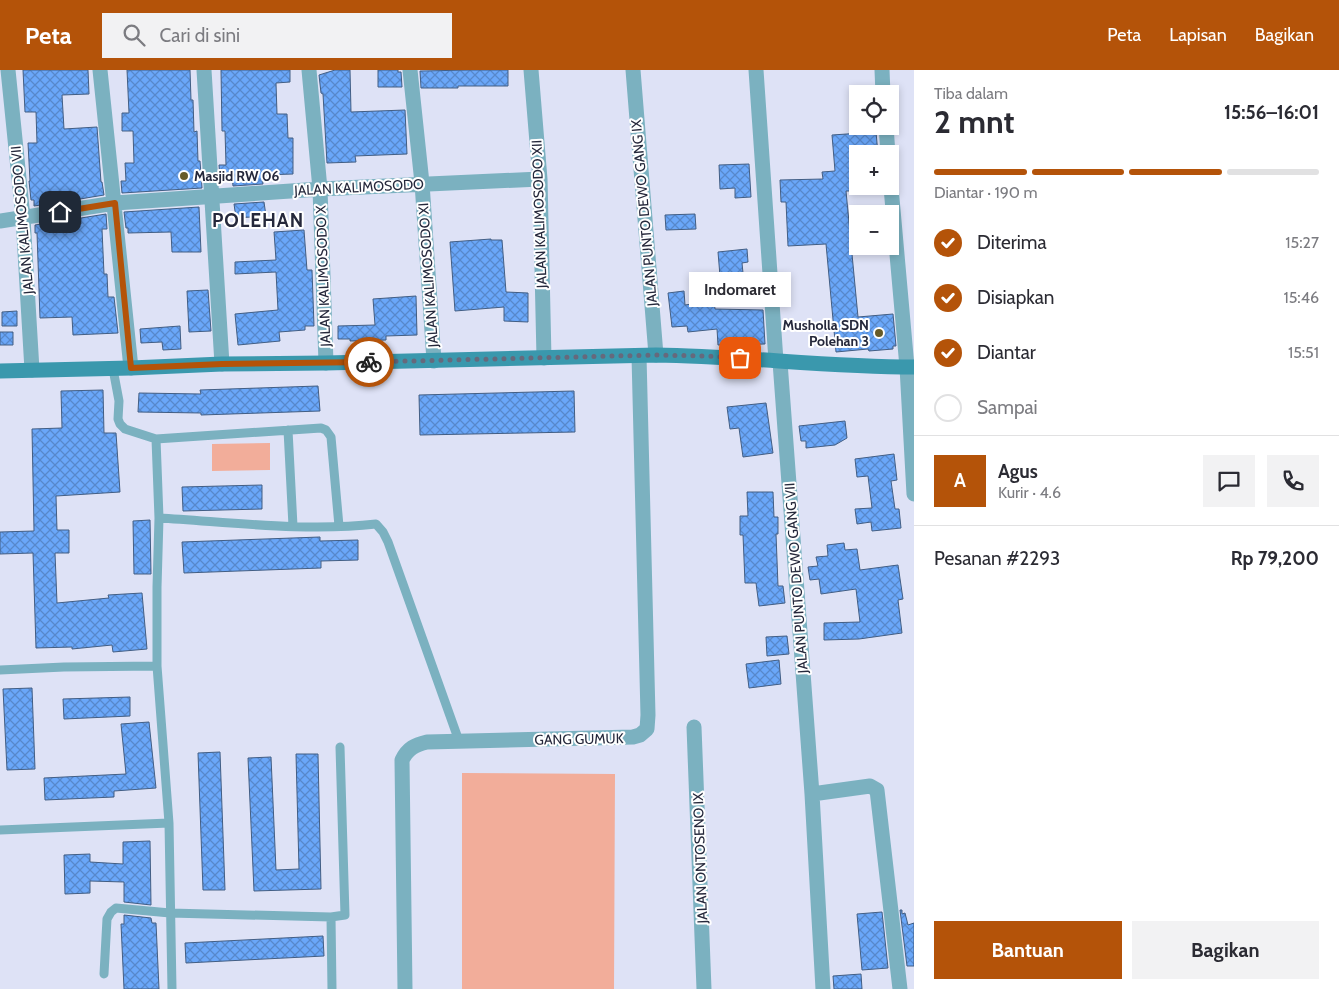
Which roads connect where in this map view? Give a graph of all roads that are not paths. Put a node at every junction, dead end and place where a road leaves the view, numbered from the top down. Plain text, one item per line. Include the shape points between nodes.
1 (8, 70) edge
2 (100, 70) edge
3 (204, 70) edge
4 (309, 70) edge
5 (410, 70) edge
6 (531, 70) edge
7 (633, 70) edge
8 (756, 70) edge
9 (882, 70) edge
10 (883, 85) edge
11 (540, 178) junction
12 (422, 183) junction
13 (320, 188) junction
14 (892, 195) edge
15 (211, 196) junction
16 (115, 203) junction
17 (23, 218) junction
18 (0, 221) edge
19 (656, 355) junction
20 (639, 356) junction
21 (544, 358) junction
22 (434, 361) junction
23 (778, 361) junction
24 (326, 363) junction
25 (222, 364) junction
26 (911, 367) edge
27 (131, 368) junction
28 (113, 369) junction
29 (32, 370) junction
30 (0, 371) edge
31 (288, 430) junction
32 (156, 439) junction
33 (914, 494) edge
34 (159, 518) junction
35 (293, 526) junction
36 (338, 526) junction
37 (157, 666) junction
38 (0, 670) edge
39 (694, 727) dead end
40 (459, 741) junction
41 (340, 747) dead end
42 (812, 794) junction
43 (169, 823) junction
44 (0, 830) edge
45 (170, 913) junction
46 (330, 917) junction
47 (104, 974) dead end
48 (172, 989) edge
49 (332, 989) edge
50 (405, 989) edge
51 (704, 989) edge
52 (823, 989) edge
53 (900, 989) edge

1 - 17 street, JALAN KALIMOSODO VII
2 - 16 street
3 - 15 street
4 - 13 street, JALAN KALIMOSODO X
5 - 12 street, JALAN KALIMOSODO XI
6 - 11 street, JALAN KALIMOSODO XII
7 - 19 street, JALAN PUNTO DEWO GANG IX
8 - 23 street, JALAN PUNTO DEWO GANG VII
9 - 10 street
11 - 12 street, JALAN KALIMOSODO
11 - 21 street, JALAN KALIMOSODO XII
12 - 13 street, JALAN KALIMOSODO
12 - 22 street, JALAN KALIMOSODO XI
13 - 15 street, JALAN KALIMOSODO
13 - 24 street, JALAN KALIMOSODO X
14 - 26 street
15 - 16 street, JALAN KALIMOSODO
15 - 25 street
16 - 17 street, JALAN KALIMOSODO
16 - 27 street
17 - 18 street, JALAN KALIMOSODO
17 - 29 street, JALAN KALIMOSODO VII
19 - 20 street
19 - 23 street
20 - 21 street
20 - 40 street, GANG GUMUK via 647,729 633,737
21 - 22 street
22 - 24 street
23 - 26 street
23 - 42 street, JALAN PUNTO DEWO GANG VII
24 - 25 street
25 - 27 street
26 - 33 street
27 - 28 street
28 - 29 street
28 - 32 lane via 120,424 125,429
29 - 30 street
31 - 32 lane
31 - 35 lane
31 - 36 lane via 320,428 331,437
32 - 34 lane
34 - 35 lane
34 - 37 lane
35 - 36 lane
36 - 40 lane via 376,524 384,532
37 - 38 lane
37 - 43 lane
39 - 51 street, JALAN ONTOSENO IX
40 - 50 street, GANG GUMUK via 418,744 406,752 402,760
41 - 46 lane via 346,914 344,917
42 - 52 street, JALAN PUNTO DEWO GANG VII
42 - 53 street via 870,786 877,790
43 - 44 lane
43 - 45 lane
45 - 46 lane
45 - 47 lane via 116,908 111,912 106,919
45 - 48 lane
46 - 49 lane

